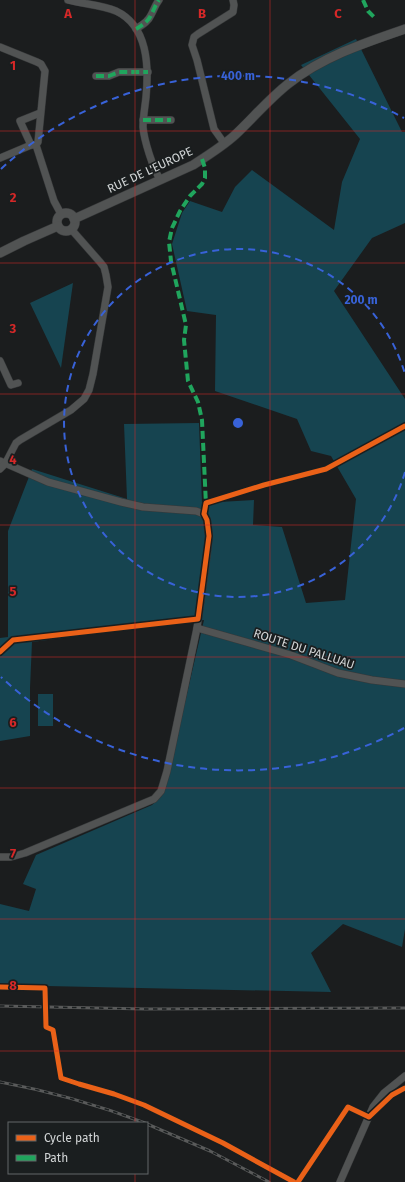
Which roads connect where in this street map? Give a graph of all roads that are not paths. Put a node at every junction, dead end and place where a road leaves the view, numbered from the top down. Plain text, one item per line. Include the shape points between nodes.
1 (68, 0) edge
2 (159, 0) edge
3 (233, 0) edge
4 (136, 28) junction
5 (405, 29) edge
6 (0, 47) edge
7 (148, 72) junction
8 (96, 76) dead end
9 (40, 113) junction
10 (143, 120) junction
11 (171, 120) dead end
12 (224, 143) junction
13 (33, 145) junction
14 (0, 158) edge
15 (160, 179) junction
16 (61, 214) junction
17 (74, 219) junction
18 (58, 226) junction
19 (71, 229) junction
20 (0, 253) edge
21 (0, 361) edge
22 (18, 383) dead end
23 (2, 465) edge
24 (197, 628) junction
25 (405, 684) edge
26 (0, 858) edge
27 (405, 1076) edge
28 (340, 1182) edge

1 - 4 street via 114,10 127,18
2 - 4 street via 148,21
3 - 12 street via 233,12 194,37 192,44 214,129
4 - 7 street via 146,51
5 - 12 street, RUE DE L'EUROPE via 344,51 308,69
6 - 9 street via 44,67
7 - 8 street via 119,72 109,76
7 - 10 street
9 - 13 street via 38,142
9 - 13 street via 20,121
10 - 11 street
10 - 15 street via 151,159
12 - 15 street, RUE DE L'EUROPE via 202,159
13 - 14 street
13 - 16 street
15 - 17 street, RUE DE L'EUROPE
16 - 17 street via 69,213
16 - 18 street via 57,220
17 - 19 street
18 - 19 street via 64,231
18 - 20 street
19 - 23 street via 104,267 108,282 92,382 87,395 79,404 20,440
21 - 22 street via 11,386
23 - 24 street via 48,482 121,502 204,514 208,520 209,536
24 - 25 street, ROUTE DU PALLUAU via 291,655 338,673
24 - 26 street via 161,792 154,799 25,853
27 - 28 street via 384,1093 373,1107

